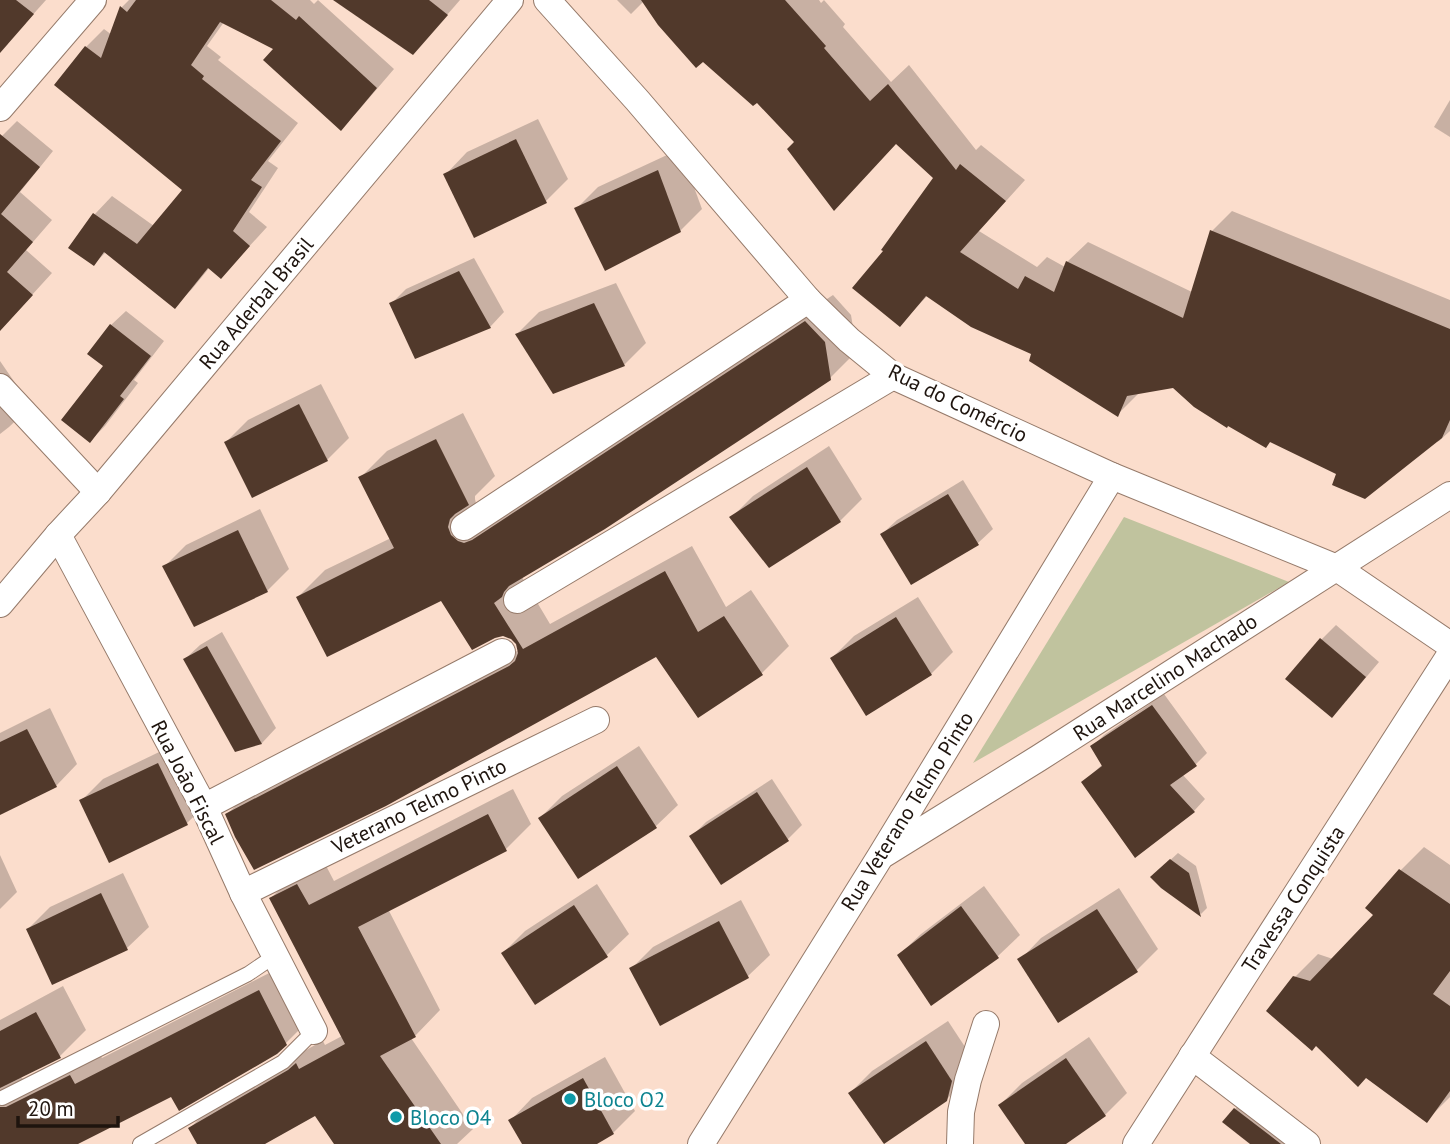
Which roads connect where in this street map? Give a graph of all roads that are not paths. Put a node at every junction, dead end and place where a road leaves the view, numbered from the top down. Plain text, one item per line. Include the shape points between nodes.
1 (93, 0) edge
2 (510, 0) edge
3 (547, 0) edge
4 (0, 108) edge
5 (808, 300) junction
6 (893, 376) junction
7 (0, 387) edge
8 (1112, 476) junction
9 (98, 492) junction
10 (1450, 495) edge
11 (464, 527) dead end
12 (58, 535) junction
13 (1337, 568) junction
14 (517, 600) dead end
15 (0, 604) edge
16 (1450, 645) edge
17 (502, 652) dead end
18 (1450, 654) edge
19 (596, 720) dead end
20 (204, 807) junction
21 (880, 857) junction
22 (243, 892) junction
23 (276, 955) junction
24 (986, 1024) dead end
25 (314, 1031) joint
26 (1192, 1056) junction
27 (2, 1098) dead end
28 (140, 1144) edge
29 (701, 1144) edge
30 (960, 1144) edge
31 (1136, 1144) edge
32 (1307, 1144) edge

1 - 4 street
2 - 9 street, Rua Aderbal Brasil
3 - 5 street, Rua do Comércio
5 - 6 street, Rua do Comércio
5 - 11 street
6 - 8 street, Rua do Comércio
6 - 14 street
7 - 9 street
8 - 13 street, Rua do Comércio
8 - 21 street, Rua Veterano Telmo Pinto
9 - 12 street, Rua Aderbal Brasil
10 - 13 street, Rua Marcelino Machado
12 - 15 street, Rua Aderbal Brasil
12 - 20 street, Rua João Fiscal
13 - 16 street, Rua do Comércio
13 - 21 street, Rua Marcelino Machado
17 - 20 street
18 - 26 street, Travessa Conquista
19 - 22 street, Veterano Telmo Pinto
20 - 22 street, Rua João Fiscal
21 - 29 street, Rua Veterano Telmo Pinto
22 - 23 street, Rua João Fiscal
23 - 25 street, Rua João Fiscal
23 - 27 lane via 248,974
24 - 30 street via 961,1112
25 - 28 lane via 283,1062
26 - 31 street, Travessa Conquista
26 - 32 street

